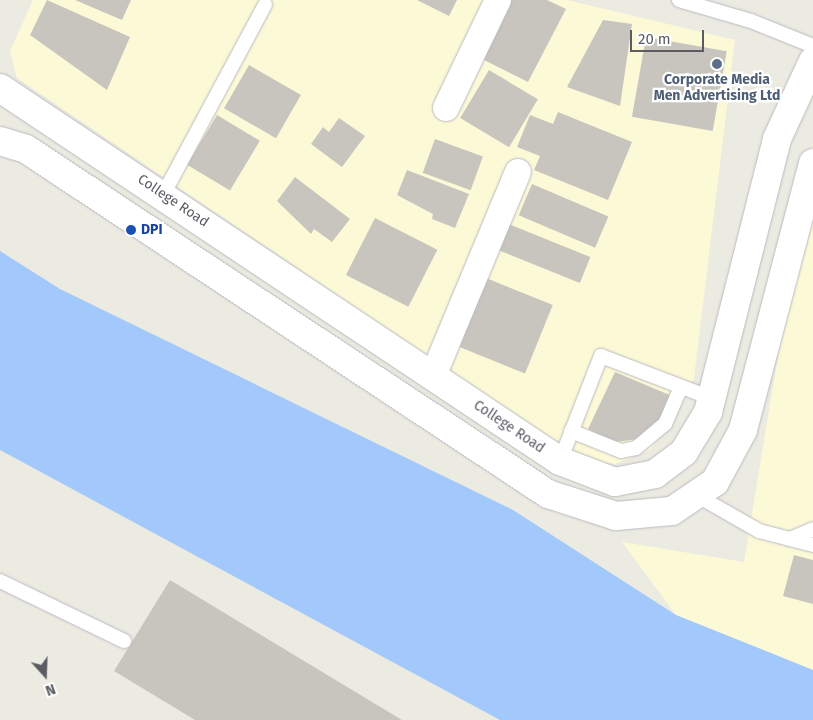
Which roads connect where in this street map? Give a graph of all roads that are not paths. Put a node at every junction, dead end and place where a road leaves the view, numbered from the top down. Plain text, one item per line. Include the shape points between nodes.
1 (498, 0) edge
2 (679, 0) edge
3 (265, 5) dead end
4 (813, 46) edge
5 (813, 61) edge
6 (0, 88) edge
7 (446, 108) dead end
8 (0, 141) edge
9 (813, 163) edge
10 (518, 172) dead end
11 (163, 195) junction
12 (433, 376) junction
13 (682, 387) junction
14 (711, 398) junction
15 (571, 431) junction
16 (560, 461) junction
17 (696, 495) junction
18 (813, 529) edge
19 (790, 539) junction
20 (813, 545) edge
21 (0, 581) edge
22 (124, 641) dead end

1 - 7 street
2 - 4 lane via 751,21
3 - 11 lane
5 - 14 main road, College Road via 777,139
6 - 11 main road, College Road
8 - 17 main road via 26,149 548,494 616,516 672,511
9 - 17 main road via 743,430 716,482
10 - 12 street
11 - 12 main road, College Road
12 - 16 main road, College Road
13 - 14 lane
13 - 15 lane via 665,424 636,448 621,451
13 - 15 lane via 600,356
14 - 16 main road, College Road via 708,412 684,452 655,474 615,482
15 - 16 lane
17 - 19 lane via 759,531
18 - 19 lane
19 - 20 lane
21 - 22 lane

